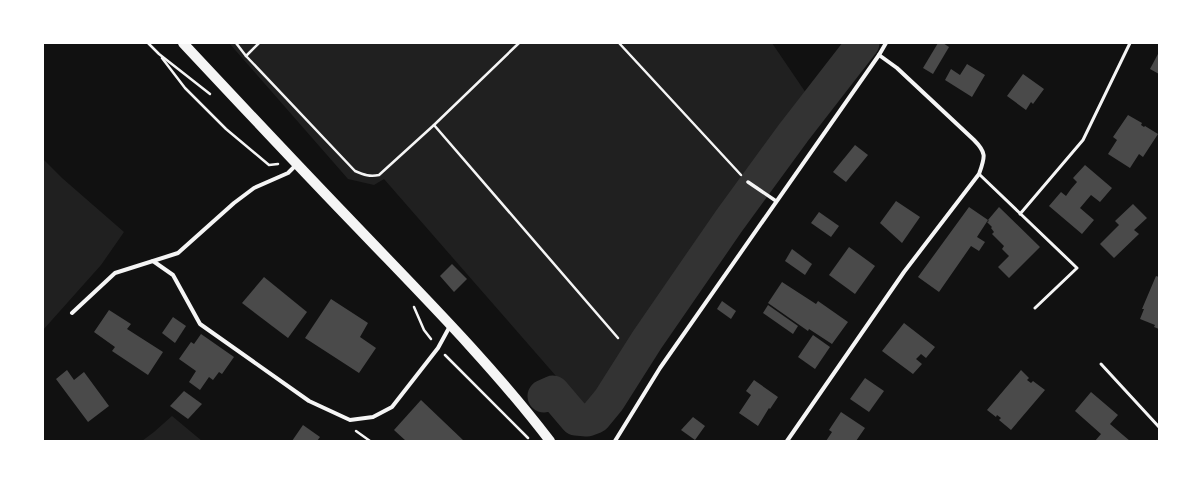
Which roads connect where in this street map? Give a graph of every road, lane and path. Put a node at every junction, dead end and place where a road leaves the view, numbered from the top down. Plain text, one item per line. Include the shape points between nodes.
1 (148, 43) edge
2 (183, 43) edge
3 (236, 43) edge
4 (260, 43) edge
5 (518, 43) edge
6 (619, 43) edge
7 (886, 43) edge
8 (1130, 43) edge
9 (159, 54) junction
10 (879, 55) junction
11 (246, 56) junction
12 (213, 97) dead end
13 (434, 124) junction
14 (274, 159) dead end
15 (297, 164) junction
16 (979, 174) junction
17 (748, 182) joint
18 (776, 201) junction
19 (1020, 214) junction
20 (153, 261) junction
21 (412, 305) dead end
22 (1035, 308) dead end
23 (72, 313) dead end
24 (451, 324) junction
25 (618, 338) dead end
26 (438, 348) junction
27 (1101, 364) dead end
28 (1159, 427) edge
29 (531, 441) edge
30 (550, 441) edge
31 (615, 441) edge
32 (787, 441) edge

1 - 9 path
2 - 15 main road
3 - 11 path
4 - 11 path
5 - 13 path
6 - 17 path
7 - 10 street
8 - 19 lane via 1083,140
9 - 12 path
9 - 14 path via 185,88 226,129 269,165 279,164
10 - 16 street via 897,68 982,148 984,160
10 - 18 street
11 - 13 path via 355,171 363,175 379,174
13 - 25 path
15 - 20 street via 288,173 254,188 178,253
15 - 24 main road
16 - 19 lane
16 - 32 street via 904,272
17 - 18 street
18 - 31 street via 660,368
19 - 22 lane via 1077,268
20 - 23 street via 115,273
20 - 26 street via 173,275 200,324 309,401 350,420 373,417 392,407
21 - 26 path via 424,330
24 - 26 street
24 - 30 main road
26 - 29 path
27 - 28 lane

